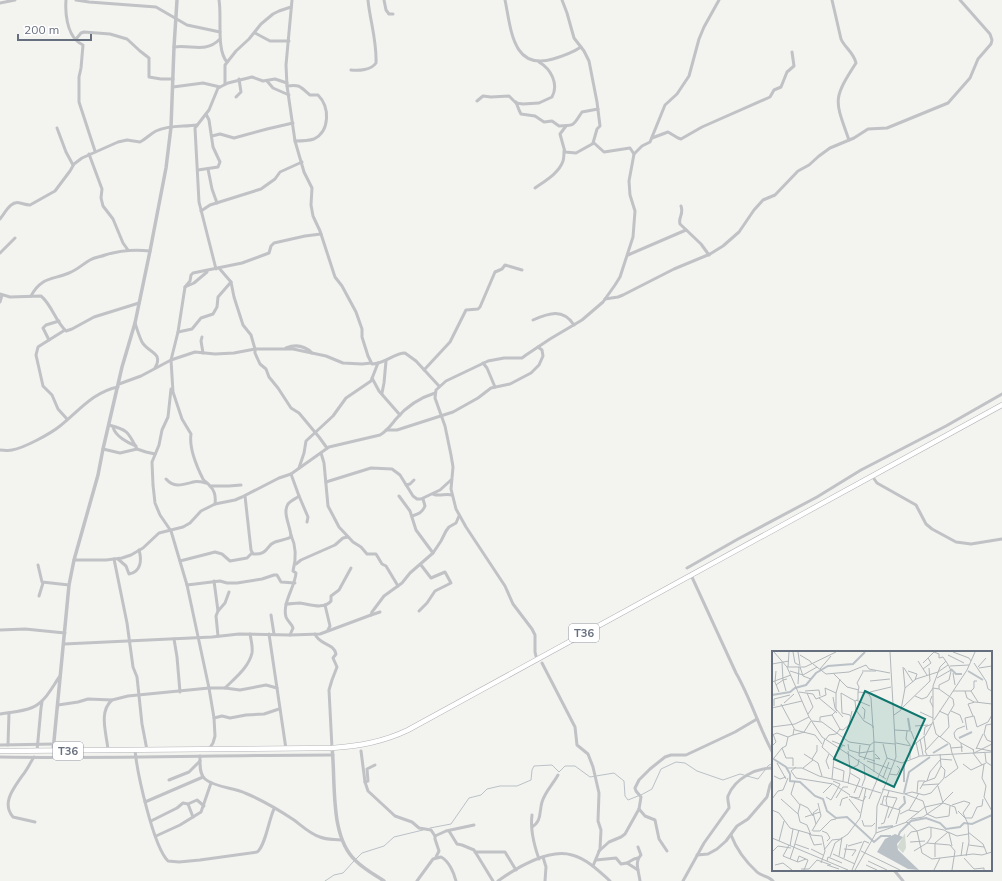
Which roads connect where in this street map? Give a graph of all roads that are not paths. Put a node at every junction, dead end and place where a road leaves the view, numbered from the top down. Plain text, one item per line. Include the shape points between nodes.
1 (12, 0) edge
2 (66, 0) edge
3 (76, 0) edge
4 (111, 0) edge
5 (177, 0) edge
6 (219, 0) edge
7 (292, 0) edge
8 (368, 0) edge
9 (384, 0) edge
10 (506, 0) edge
11 (562, 0) edge
12 (719, 0) edge
13 (832, 0) edge
14 (960, 0) edge
15 (0, 3) edge
16 (114, 4) junction
17 (291, 7) junction
18 (393, 14) dead end
19 (175, 18) junction
20 (220, 32) junction
21 (255, 33) junction
22 (76, 39) junction
23 (220, 39) junction
24 (289, 41) junction
25 (174, 47) junction
26 (581, 47) junction
27 (792, 52) dead end
28 (227, 62) junction
29 (539, 62) junction
30 (351, 70) dead end
31 (173, 79) junction
32 (239, 79) junction
33 (267, 81) junction
34 (225, 84) junction
35 (287, 84) junction
36 (173, 87) junction
37 (220, 87) junction
38 (289, 95) junction
39 (236, 97) dead end
40 (477, 101) dead end
41 (516, 102) junction
42 (598, 109) junction
43 (206, 114) junction
44 (293, 123) junction
45 (197, 125) junction
46 (171, 126) junction
47 (566, 126) junction
48 (57, 128) dead end
49 (212, 136) junction
50 (652, 138) junction
51 (849, 140) junction
52 (295, 141) junction
53 (593, 143) junction
54 (95, 151) junction
55 (564, 151) junction
56 (89, 154) junction
57 (634, 154) junction
58 (302, 162) junction
59 (73, 166) junction
60 (198, 170) junction
61 (208, 170) junction
62 (535, 188) dead end
63 (217, 203) junction
64 (681, 206) dead end
65 (201, 211) junction
66 (0, 219) edge
67 (686, 230) junction
68 (321, 234) junction
69 (15, 238) dead end
70 (0, 246) edge
71 (4, 248) junction
72 (128, 250) junction
73 (150, 251) junction
74 (0, 253) edge
75 (628, 255) junction
76 (709, 255) junction
77 (218, 269) junction
78 (522, 270) dead end
79 (208, 271) junction
80 (231, 282) junction
81 (185, 287) junction
82 (1, 295) edge
83 (31, 296) junction
84 (605, 299) junction
85 (0, 302) edge
86 (139, 303) junction
87 (533, 320) dead end
88 (58, 321) junction
89 (134, 323) junction
90 (574, 325) junction
91 (65, 330) junction
92 (178, 332) junction
93 (202, 337) dead end
94 (49, 340) junction
95 (538, 347) junction
96 (255, 348) junction
97 (203, 353) junction
98 (171, 360) junction
99 (386, 361) junction
100 (371, 363) junction
101 (482, 363) junction
102 (378, 364) junction
103 (155, 368) junction
104 (424, 370) junction
105 (372, 378) junction
106 (119, 385) junction
107 (172, 385) junction
108 (439, 386) junction
109 (495, 387) junction
110 (382, 393) junction
111 (435, 393) junction
112 (1002, 394) edge
113 (1002, 405) edge
114 (400, 415) junction
115 (442, 416) junction
116 (67, 419) junction
117 (111, 426) junction
118 (386, 430) junction
119 (315, 432) junction
120 (137, 447) junction
121 (327, 448) junction
122 (0, 450) edge
123 (103, 450) junction
124 (321, 452) junction
125 (155, 454) junction
126 (299, 468) junction
127 (291, 474) junction
128 (872, 476) junction
129 (166, 479) dead end
130 (414, 480) dead end
131 (451, 480) junction
132 (206, 482) junction
133 (326, 482) junction
134 (241, 485) dead end
135 (406, 485) junction
136 (210, 486) junction
137 (433, 494) junction
138 (452, 495) junction
139 (245, 496) junction
140 (299, 496) junction
141 (398, 496) dead end
142 (423, 499) junction
143 (215, 504) junction
144 (412, 516) junction
145 (459, 516) junction
146 (307, 522) dead end
147 (171, 531) junction
148 (291, 535) junction
149 (348, 537) junction
150 (1002, 539) edge
151 (139, 550) junction
152 (252, 553) junction
153 (433, 553) junction
154 (116, 559) junction
155 (74, 560) junction
156 (180, 561) junction
157 (296, 564) junction
158 (38, 565) dead end
159 (421, 565) junction
160 (351, 568) dead end
161 (687, 568) dead end
162 (691, 575) junction
163 (214, 581) junction
164 (43, 583) junction
165 (295, 583) junction
166 (69, 585) junction
167 (187, 585) junction
168 (398, 586) junction
169 (228, 592) dead end
170 (39, 596) dead end
171 (286, 604) junction
172 (325, 605) junction
173 (218, 611) junction
174 (419, 611) dead end
175 (380, 612) dead end
176 (271, 614) dead end
177 (372, 615) junction
178 (0, 630) edge
179 (328, 630) junction
180 (64, 633) junction
181 (250, 634) junction
182 (269, 634) junction
183 (274, 634) junction
184 (315, 634) junction
185 (290, 635) junction
186 (218, 636) junction
187 (198, 638) junction
188 (174, 639) junction
189 (130, 641) junction
190 (64, 644) junction
191 (537, 660) junction
192 (542, 663) dead end
193 (61, 675) junction
194 (209, 688) junction
195 (225, 688) junction
196 (277, 688) junction
197 (180, 692) junction
198 (139, 695) junction
199 (44, 698) junction
200 (112, 700) junction
201 (58, 705) junction
202 (279, 709) junction
203 (9, 713) junction
204 (0, 714) edge
205 (214, 718) junction
206 (757, 719) junction
207 (38, 744) junction
208 (54, 744) junction
209 (0, 745) edge
210 (8, 745) junction
211 (332, 748) junction
212 (209, 749) junction
213 (286, 749) junction
214 (53, 750) junction
215 (108, 750) junction
216 (135, 750) junction
217 (147, 750) junction
218 (0, 751) edge
219 (37, 751) junction
220 (361, 751) dead end
221 (772, 751) edge
222 (333, 755) junction
223 (200, 756) junction
224 (0, 757) edge
225 (34, 757) junction
226 (136, 758) junction
227 (200, 761) junction
228 (375, 765) dead end
229 (772, 768) edge
230 (558, 775) dead end
231 (203, 778) junction
232 (170, 780) dead end
233 (365, 782) junction
234 (772, 782) edge
235 (211, 783) junction
236 (145, 802) junction
237 (188, 804) junction
238 (204, 806) junction
239 (274, 808) junction
240 (639, 809) junction
241 (532, 815) dead end
242 (193, 817) junction
243 (151, 821) junction
244 (35, 822) dead end
245 (474, 825) dead end
246 (532, 827) junction
247 (449, 831) junction
248 (731, 835) junction
249 (156, 836) junction
250 (435, 836) junction
251 (341, 840) junction
252 (638, 847) dead end
253 (599, 851) junction
254 (667, 851) dead end
255 (475, 852) junction
256 (697, 855) junction
257 (543, 857) junction
258 (436, 858) junction
259 (638, 858) junction
260 (539, 859) junction
261 (596, 860) junction
262 (627, 863) junction
263 (593, 866) junction
264 (516, 870) junction
265 (638, 870) junction
266 (895, 871) edge
267 (384, 881) edge
268 (417, 881) edge
269 (456, 881) edge
270 (492, 881) edge
271 (498, 881) edge
272 (545, 881) edge
273 (610, 881) edge
274 (640, 881) edge
275 (683, 881) edge
276 (773, 881) edge
277 (903, 881) edge

1 - 15 street
2 - 22 street via 66,18
3 - 16 street
4 - 16 street
5 - 19 street
6 - 20 street
7 - 17 street
8 - 30 street via 376,62 372,67
9 - 18 street via 386,12
10 - 29 street via 510,27 518,49 528,59
11 - 26 street via 574,38
12 - 50 street via 702,33 689,76 677,94 665,105
13 - 51 street via 841,39 856,61 838,97 839,112
14 - 51 street via 992,38 991,44 978,59 970,78 944,105 887,128 868,129
16 - 19 street via 156,7
17 - 21 street via 273,14
17 - 24 street
19 - 20 street via 187,25
19 - 25 street
20 - 23 street
21 - 24 street via 270,41
21 - 28 street
22 - 31 street via 84,32 110,34 127,39 149,58 150,77
22 - 54 street via 82,45 79,102
23 - 25 street via 208,47
23 - 28 street via 223,56
24 - 35 street
25 - 31 street
26 - 29 street via 573,53
26 - 42 street via 589,61
27 - 50 street via 794,66 787,72 781,87 774,90 770,97 702,126 681,138 668,132
28 - 34 street
29 - 41 street via 547,67 552,76 555,86 553,96 539,103
31 - 36 street
32 - 33 street via 252,77
32 - 34 street
32 - 39 street via 241,92
33 - 35 street via 275,79
33 - 38 street via 272,88
34 - 37 street
35 - 38 street
35 - 52 street via 300,86 310,95 318,95 324,102 326,112 326,124 318,136 310,140
36 - 37 street via 203,83
36 - 46 street
37 - 43 street
38 - 44 street
40 - 41 street via 483,96 509,96
41 - 47 street via 521,114
42 - 47 street via 581,113 575,124
42 - 53 street via 600,126
43 - 45 street
43 - 49 street
44 - 49 street via 234,138 220,134
44 - 52 street
45 - 46 street
45 - 60 street via 194,130
46 - 54 street via 154,131 140,142 124,141
46 - 73 street via 166,168
47 - 55 street via 560,134
48 - 59 street
49 - 61 street via 214,151 220,162 219,166
50 - 57 street
51 - 76 street via 830,148 810,165 798,171 778,193 759,205 734,237
52 - 58 street
53 - 55 street via 576,153
53 - 57 street via 604,152 630,148
54 - 56 street
55 - 62 street via 564,160 559,168
56 - 59 street
56 - 72 street via 102,189 103,206 115,222
57 - 75 street via 629,181 636,217 634,237
58 - 63 street via 280,172 275,179 260,189
58 - 68 street via 312,188 311,212
59 - 66 street via 55,191 30,205 18,202 12,204
60 - 61 street
60 - 65 street
61 - 63 street
63 - 65 street
64 - 67 street via 683,212 679,222
65 - 77 street
67 - 75 street
67 - 76 street
68 - 77 street via 278,242 272,245 269,254
68 - 100 street via 335,277 358,318
69 - 71 street
70 - 71 street
71 - 74 street
72 - 73 street
72 - 83 street via 93,258 68,274 44,281 36,287
73 - 86 street
75 - 84 street via 620,277
76 - 84 street via 674,269 623,295
77 - 79 street
77 - 80 street
78 - 104 street via 505,265 495,272 480,307 466,310 452,339
79 - 81 street
79 - 81 street via 191,274 190,281
80 - 92 street via 218,297 217,307 212,314 201,318 192,329
80 - 96 street via 243,325 251,335
81 - 92 street
82 - 83 street
82 - 85 street
83 - 88 street via 39,295 45,300
84 - 90 street
86 - 89 street
86 - 91 street via 94,316 72,329
87 - 90 street via 559,313 566,316
88 - 91 street
88 - 94 street via 43,328
89 - 103 street via 143,343 157,356 158,363
89 - 106 street
90 - 95 street
91 - 94 street
92 - 98 street
93 - 97 street
94 - 116 street via 38,347 36,358 43,386
95 - 101 street via 522,358 497,359
95 - 109 street via 544,356 534,371 510,384
96 - 97 street via 234,353
96 - 100 street via 312,353 343,364
96 - 119 street via 260,364 267,370 269,377 291,408 299,413
97 - 98 street via 193,352
98 - 103 street
98 - 107 street
99 - 102 street
99 - 104 street via 405,353
99 - 110 street
100 - 102 street
101 - 108 street
101 - 109 street
102 - 105 street
103 - 106 street
104 - 108 street
105 - 110 street
105 - 119 street via 346,398 339,409
106 - 116 street via 85,402
106 - 117 street
107 - 125 street via 168,417
107 - 132 street via 182,418 191,432 193,450
108 - 111 street
109 - 115 street via 472,402
110 - 114 street
111 - 114 street via 410,405
111 - 115 street
112 - 161 street
113 - 128 highway, T36
114 - 118 street
115 - 118 street via 397,430
115 - 131 street via 452,467
116 - 122 street via 50,433 21,447
117 - 120 street via 124,440
117 - 120 street via 126,431
117 - 123 street
118 - 121 street via 375,436
119 - 121 street
119 - 126 street via 306,441
120 - 123 street via 120,453
120 - 125 street
121 - 124 street
123 - 155 street
124 - 126 street
124 - 133 street
125 - 147 street via 152,468 155,503
126 - 127 street
127 - 139 street
127 - 140 street
128 - 150 street via 877,483 916,504 926,524 956,542 971,544
128 - 162 highway, T36
129 - 132 street via 177,486
130 - 135 street
131 - 137 street
131 - 138 street
132 - 136 street
133 - 135 street via 370,468 390,468 400,475
133 - 149 street via 328,506 339,527
134 - 136 street
135 - 142 street via 417,499
136 - 143 street
137 - 138 street
137 - 142 street
138 - 145 street
139 - 143 street
139 - 152 street
140 - 146 street via 308,517
140 - 148 street via 288,504 287,508
141 - 144 street
142 - 144 street via 423,510
143 - 147 street via 201,511 187,526
144 - 153 street via 416,530
145 - 153 street via 456,523 446,531
145 - 191 street via 505,586 513,604 532,629
147 - 151 street via 159,533
147 - 156 street
148 - 152 street via 274,542 267,551
148 - 157 street
149 - 157 street
149 - 168 street via 367,554 376,554
151 - 154 street
151 - 154 street via 140,565 130,574 126,566
152 - 156 street via 247,558 230,561 222,554 211,552
153 - 159 street
154 - 155 street
154 - 189 street
155 - 166 street
156 - 167 street
157 - 165 street via 293,571 296,573
158 - 164 street
159 - 168 street
159 - 174 street via 430,578 445,572 451,583 435,591
160 - 172 street via 338,590 331,596 330,603
162 - 191 highway, T36
162 - 206 street
163 - 165 street via 237,583 277,575 281,582
163 - 167 street
163 - 173 street
164 - 166 street
164 - 170 street
165 - 171 street
166 - 180 street
167 - 187 street
168 - 177 street via 384,596
169 - 173 street via 225,603
171 - 172 street
171 - 185 street via 286,617 293,628
172 - 179 street via 330,625
173 - 186 street
175 - 177 street
176 - 183 street
177 - 179 street
178 - 180 street via 25,629
179 - 184 street
180 - 190 street
181 - 182 street
181 - 186 street
181 - 195 street via 250,658
182 - 183 street
182 - 196 street
183 - 185 street
184 - 185 street
184 - 211 street via 318,640 336,652 334,658 337,668 329,690
186 - 187 street
187 - 188 street
187 - 194 street
188 - 189 street
188 - 197 street
189 - 190 street
189 - 198 street
190 - 193 street
191 - 211 highway, T36 via 390,738 361,746
192 - 253 street via 575,727 577,744 586,752 593,767 599,793
193 - 199 street
193 - 201 street
194 - 195 street
194 - 197 street
194 - 205 street
195 - 196 street via 244,689 266,685
196 - 202 street
197 - 198 street
198 - 200 street
198 - 217 street
199 - 203 street via 31,708
199 - 207 street via 40,708
200 - 201 street via 88,699
200 - 215 street via 105,715
201 - 208 street
202 - 205 street via 264,714
202 - 213 street
203 - 204 street
203 - 210 street
205 - 212 street via 215,736
206 - 221 street
206 - 240 street via 686,755 671,755 657,762 637,782 636,791 641,797
207 - 208 street
207 - 210 street
207 - 219 street
208 - 214 street
209 - 210 street
211 - 213 highway, T36
211 - 222 street
212 - 213 highway, T36
212 - 217 highway, T36
214 - 215 highway, T36
214 - 219 highway, T36
215 - 216 highway, T36
216 - 217 highway, T36
216 - 226 street
218 - 219 highway, T36
220 - 233 street
222 - 223 street
222 - 251 street
223 - 226 street
223 - 227 street
224 - 225 street
225 - 226 street
225 - 244 street via 8,801 9,812 13,817
226 - 236 street
227 - 231 street
227 - 232 street via 189,772
228 - 233 street via 367,769 368,781
229 - 256 street via 752,772 737,783 728,795 729,808
230 - 246 street via 542,801 537,824
231 - 235 street
231 - 236 street
233 - 250 street via 368,791 394,815 412,822 419,828 431,830
234 - 248 street via 763,801
235 - 238 street
235 - 239 street via 245,792
236 - 243 street
237 - 238 street via 197,800
237 - 242 street
237 - 243 street via 181,803 177,808
238 - 242 street via 201,812
239 - 249 street via 262,847 257,852 173,862 166,858
239 - 251 street via 317,836
240 - 253 street via 625,834 609,842
240 - 254 street via 655,820 659,839
241 - 246 street
242 - 249 street
243 - 249 street
245 - 247 street
246 - 260 street
247 - 250 street
247 - 255 street via 457,844
248 - 256 street via 714,851
248 - 276 street via 738,849 756,871
250 - 258 street via 439,851
251 - 267 street via 355,860
252 - 259 street via 641,855
253 - 261 street
255 - 264 street via 505,852
255 - 270 street
256 - 275 street
257 - 260 street
257 - 263 street via 568,854
257 - 272 street via 546,867
258 - 268 street
258 - 269 street via 444,859
259 - 262 street
259 - 265 street
260 - 264 street
261 - 262 street via 615,858 621,864
261 - 263 street
262 - 265 street
263 - 273 street
264 - 271 street
265 - 274 street
266 - 277 street

